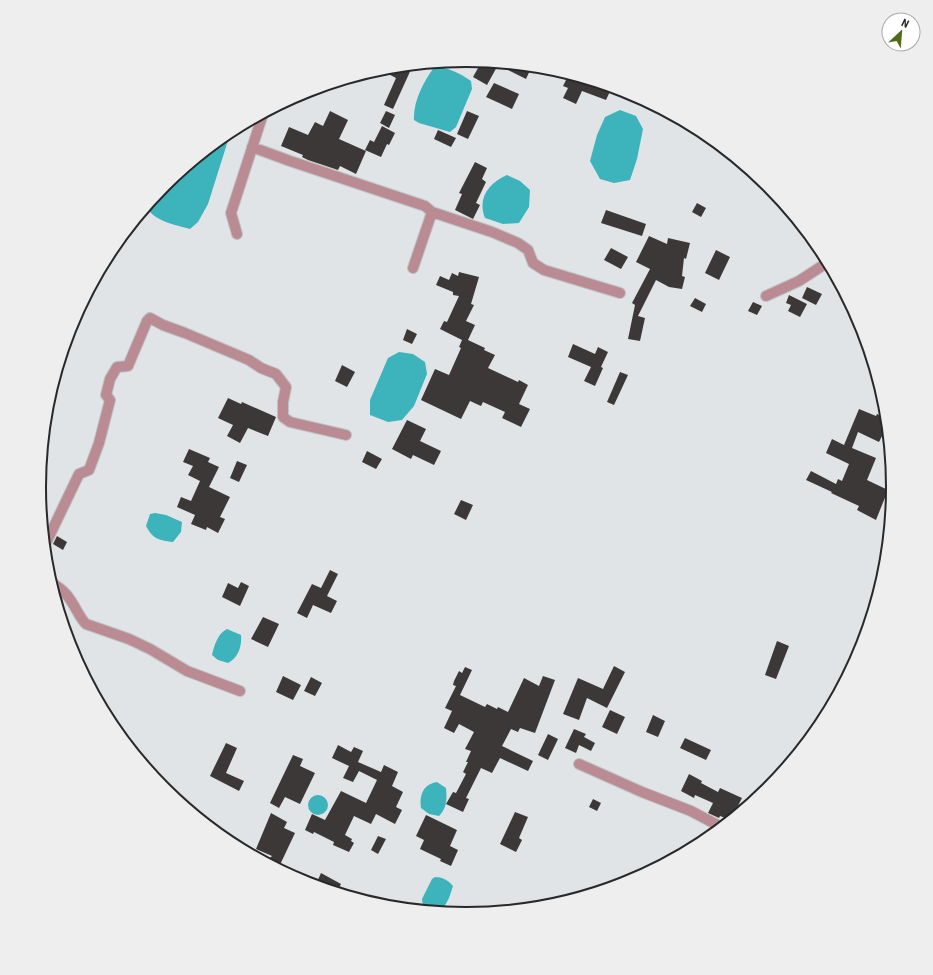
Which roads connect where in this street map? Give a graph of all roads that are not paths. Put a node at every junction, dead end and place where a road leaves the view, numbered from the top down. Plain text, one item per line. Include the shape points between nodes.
1 (261, 120) edge
2 (252, 147) junction
3 (432, 212) junction
4 (237, 234) dead end
5 (823, 265) edge
6 (413, 268) dead end
7 (620, 293) dead end
8 (766, 296) dead end
9 (346, 435) dead end
10 (49, 536) edge
11 (58, 586) edge
12 (240, 691) dead end
13 (579, 764) dead end
14 (717, 825) edge

1 - 2 street
2 - 3 street via 425,206
2 - 4 street via 231,213
3 - 6 street
3 - 7 street via 518,243 528,250 532,263 544,270
5 - 8 street via 800,281
9 - 10 street via 290,422 283,417 286,387 276,374 150,318 128,366 117,367 110,379 106,396 110,400 89,470 79,474
11 - 12 street via 86,624 129,638 187,671
13 - 14 street via 691,811

